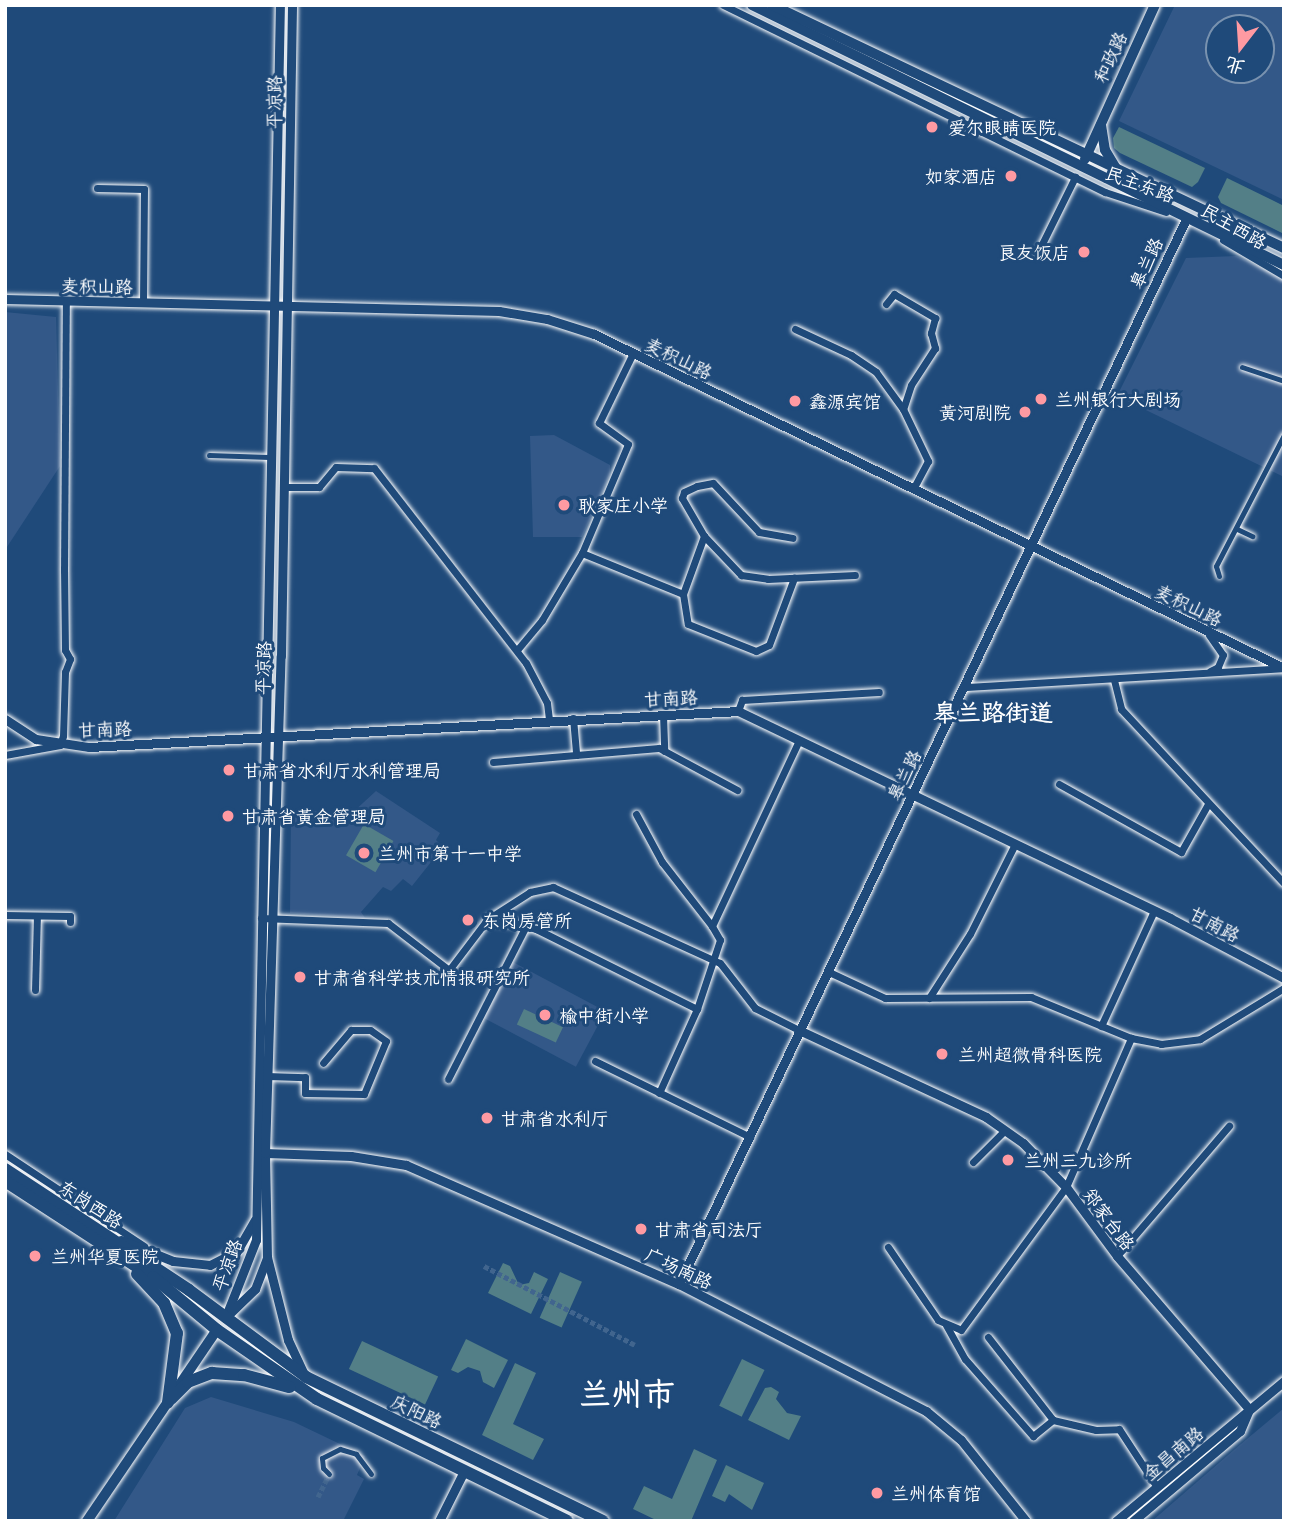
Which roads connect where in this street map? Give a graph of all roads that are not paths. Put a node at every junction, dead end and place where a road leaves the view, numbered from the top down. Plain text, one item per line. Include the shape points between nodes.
1 (280, 5) edge
2 (292, 5) edge
3 (723, 5) edge
4 (752, 5) edge
5 (772, 5) edge
6 (1155, 5) edge
7 (1101, 125) junction
8 (1086, 155) junction
9 (1117, 168) junction
10 (1078, 172) junction
11 (97, 188) dead end
12 (1193, 204) junction
13 (1186, 219) junction
14 (1284, 248) edge
15 (1038, 252) dead end
16 (1284, 265) edge
17 (1284, 276) edge
18 (5, 299) edge
19 (66, 301) junction
20 (143, 303) junction
21 (886, 304) dead end
22 (274, 306) junction
23 (288, 307) junction
24 (795, 329) dead end
25 (633, 353) junction
26 (1242, 367) dead end
27 (1284, 381) edge
28 (903, 409) junction
29 (1284, 435) edge
30 (209, 455) dead end
31 (269, 457) junction
32 (283, 487) junction
33 (913, 489) junction
34 (1237, 529) junction
35 (704, 536) junction
36 (1252, 536) dead end
37 (792, 538) dead end
38 (1032, 547) junction
39 (582, 553) junction
40 (855, 575) dead end
41 (1219, 576) dead end
42 (794, 578) junction
43 (683, 594) junction
44 (1193, 625) junction
45 (517, 650) junction
46 (1284, 668) edge
47 (1192, 674) junction
48 (1115, 680) junction
49 (966, 687) junction
50 (879, 692) dead end
51 (738, 711) junction
52 (663, 714) junction
53 (573, 718) junction
54 (5, 719) edge
55 (549, 720) junction
56 (264, 736) junction
57 (277, 736) junction
58 (799, 740) junction
59 (60, 745) junction
60 (664, 751) junction
61 (5, 755) edge
62 (576, 755) junction
63 (493, 762) dead end
64 (1059, 784) dead end
65 (737, 790) dead end
66 (914, 796) junction
67 (1208, 804) junction
68 (636, 814) dead end
69 (1015, 844) junction
70 (1284, 883) edge
71 (1154, 911) junction
72 (5, 915) edge
73 (37, 916) junction
74 (272, 917) junction
75 (261, 918) junction
76 (487, 920) junction
77 (71, 922) dead end
78 (526, 926) junction
79 (712, 926) junction
80 (711, 959) junction
81 (829, 972) junction
82 (1284, 978) edge
83 (1284, 988) edge
84 (35, 990) dead end
85 (929, 998) junction
86 (697, 1009) junction
87 (1101, 1026) junction
88 (801, 1031) junction
89 (1131, 1038) junction
90 (595, 1061) dead end
91 (323, 1063) dead end
92 (267, 1076) junction
93 (448, 1079) dead end
94 (659, 1093) junction
95 (1229, 1126) dead end
96 (1005, 1130) junction
97 (750, 1137) junction
98 (265, 1153) junction
99 (5, 1154) edge
100 (974, 1162) dead end
101 (5, 1169) edge
102 (5, 1181) edge
103 (1066, 1187) junction
104 (256, 1218) junction
105 (103, 1238) junction
106 (888, 1247) dead end
107 (157, 1254) junction
108 (1117, 1256) junction
109 (267, 1257) junction
110 (679, 1284) junction
111 (225, 1318) junction
112 (946, 1324) junction
113 (217, 1330) junction
114 (988, 1337) dead end
115 (306, 1377) junction
116 (1284, 1381) edge
117 (317, 1399) junction
118 (168, 1402) junction
119 (1249, 1409) junction
120 (1052, 1420) junction
121 (464, 1471) junction
122 (329, 1474) tunnel mouth
123 (371, 1474) dead end
124 (1157, 1487) junction
125 (87, 1521) edge
126 (439, 1521) edge
127 (567, 1521) edge
128 (603, 1521) edge
129 (1026, 1521) edge
130 (1116, 1521) edge
131 (1133, 1521) edge

1 - 22 street, 平凉路
2 - 23 street, 平凉路
3 - 10 street, 民主东路
4 - 10 main road, 民主东路
5 - 8 main road, 民主东路
6 - 7 main road, 和政路
7 - 8 main road, 和政路
7 - 9 main road via 1105,150
8 - 9 main road, 民主东路
8 - 10 main road, 和政路
9 - 12 main road, 民主东路
10 - 13 main road, 民主东路
10 - 15 street
11 - 20 street via 144,189
12 - 13 main road, 皋兰路
12 - 14 main road, 民主西路
13 - 16 main road, 民主西路
13 - 17 street, 民主西路
13 - 38 street, 皋兰路
18 - 19 street, 麦积山路
19 - 20 street, 麦积山路
19 - 59 street via 64,570 65,650 70,659
20 - 22 street, 麦积山路
21 - 28 street via 894,294 935,318 931,333 935,348 911,386
22 - 23 street, 麦积山路
22 - 31 street, 平凉路
23 - 25 street, 麦积山路 via 499,311 547,319
23 - 32 street, 平凉路
24 - 28 street via 852,355 876,372
25 - 33 street, 麦积山路
25 - 39 street via 600,424 628,444
26 - 27 street
28 - 33 street via 928,461
29 - 34 street
30 - 31 street
31 - 56 street, 平凉路
32 - 45 street via 319,487 336,467 374,468
32 - 57 street, 平凉路
33 - 38 street, 麦积山路
34 - 36 street
34 - 41 street via 1216,566
35 - 37 street via 682,498 697,485 713,483 759,532
35 - 42 street via 741,575
35 - 43 street
38 - 44 street, 麦积山路
38 - 49 street, 皋兰路
39 - 43 street
39 - 45 street via 542,620
40 - 42 street
42 - 43 street via 769,645 756,651 688,624
44 - 46 street, 麦积山路
44 - 47 street via 1215,640 1223,655 1213,670
45 - 55 street via 547,703
46 - 47 street
47 - 48 street
48 - 49 street
48 - 67 street via 1121,709
49 - 66 street, 皋兰路
50 - 51 street via 742,701
51 - 52 street, 甘南路
51 - 58 street, 甘南路
52 - 53 street, 甘南路
52 - 60 street
53 - 55 street, 甘南路
53 - 62 street
54 - 59 street, 甘南路 via 36,739
55 - 57 street, 甘南路
56 - 57 street, 甘南路
56 - 59 street, 甘南路
56 - 75 street, 平凉路
57 - 74 street, 平凉路
58 - 66 street, 甘南路
58 - 79 street
59 - 61 street
60 - 62 street
60 - 65 street
62 - 63 street
64 - 67 street via 1181,852
66 - 69 street, 甘南路
66 - 81 street, 皋兰路
67 - 70 street
68 - 79 street via 662,862
69 - 71 street, 甘南路
69 - 85 street via 970,934
71 - 82 street, 甘南路
71 - 87 street
72 - 73 street
73 - 77 street via 71,916
73 - 84 street
74 - 75 street
74 - 76 street via 388,923 449,970
74 - 92 street, 平凉路
75 - 104 street, 平凉路
76 - 78 street
76 - 80 street via 530,892 553,887
78 - 86 street
78 - 93 street
79 - 80 street via 720,940
80 - 86 street
80 - 88 street via 727,968 739,992 755,1008
81 - 85 street via 885,998
81 - 88 street, 皋兰路
83 - 89 street via 1200,1039 1161,1044
85 - 87 street via 1031,997
86 - 94 street
87 - 89 street
88 - 96 street, 郑家台路
88 - 97 street, 皋兰路
89 - 103 street
90 - 94 street
91 - 92 street via 351,1030 370,1030 386,1041 364,1094 305,1093 305,1077
92 - 98 street, 平凉路
94 - 97 street
95 - 108 street
96 - 100 street
96 - 103 street, 郑家台路
97 - 110 street, 皋兰路
98 - 109 street, 平凉路
98 - 110 street, 广场南路 via 351,1156 406,1165
99 - 107 street, 东岗西路
101 - 105 main road, 东岗西路
102 - 105 main road, 东岗西路
103 - 108 street, 郑家台路
103 - 112 street via 961,1330
104 - 107 street via 237,1251 218,1262 196,1266
104 - 111 street, 平凉路 via 256,1240
105 - 107 street
105 - 111 main road, 东岗西路
105 - 113 main road, 东岗西路
105 - 118 main road via 173,1319 178,1350
106 - 112 street
108 - 119 street, 郑家台路
109 - 111 street, 平凉路 via 255,1289
109 - 115 street via 288,1340
110 - 129 street, 广场南路 via 926,1411 961,1440
111 - 113 main road, 平凉路
111 - 115 main road, 庆阳路
112 - 120 street via 965,1359 1033,1436
113 - 117 main road, 庆阳路
113 - 118 main road, 平凉路
114 - 120 street
115 - 128 main road, 庆阳路
116 - 119 street, 金昌南路
117 - 118 main road via 280,1382 212,1373 188,1382
117 - 121 main road, 庆阳路
118 - 125 main road, 平凉路
119 - 124 street, 金昌南路
119 - 131 street, 金昌南路 via 1240,1431
120 - 124 street via 1096,1430 1119,1429
121 - 126 street
121 - 127 main road, 庆阳路
122 - 123 street via 322,1458 340,1449 356,1454
124 - 130 street, 金昌南路

